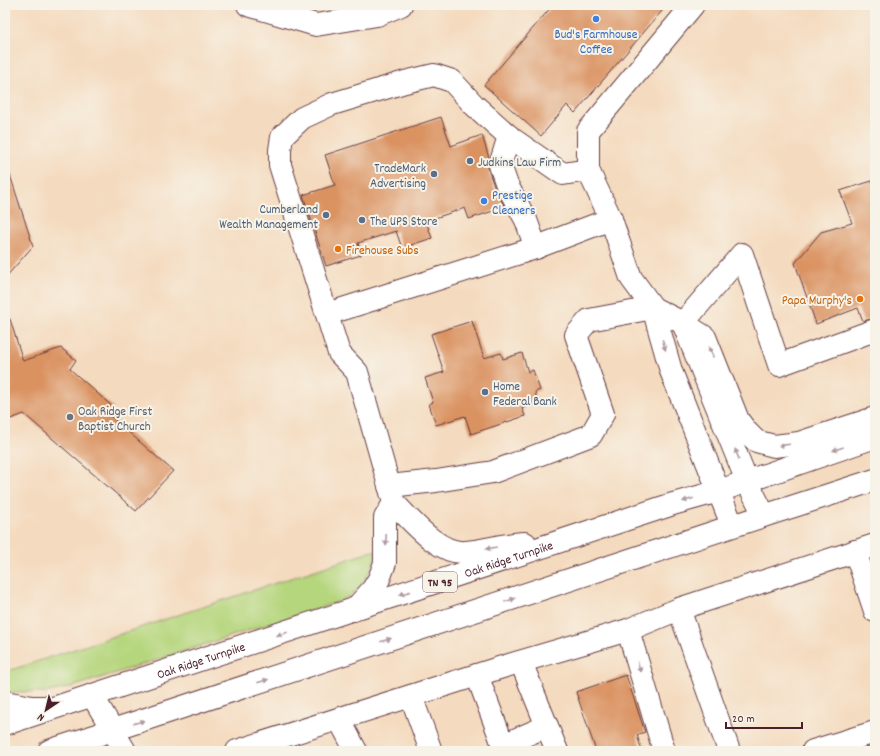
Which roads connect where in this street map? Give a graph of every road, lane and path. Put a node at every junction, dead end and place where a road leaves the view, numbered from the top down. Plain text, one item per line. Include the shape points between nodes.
1 (248, 5) edge
2 (401, 5) edge
3 (693, 5) edge
4 (509, 136) junction
5 (588, 170) junction
6 (611, 219) junction
7 (536, 248) junction
8 (653, 308) junction
9 (327, 314) junction
10 (683, 323) junction
11 (875, 330) edge
12 (875, 418) edge
13 (875, 437) edge
14 (875, 480) edge
15 (748, 481) junction
16 (719, 491) junction
17 (392, 494) junction
18 (764, 515) junction
19 (732, 526) junction
20 (558, 542) junction
21 (865, 548) edge
22 (679, 609) junction
23 (354, 610) junction
24 (875, 611) edge
25 (628, 630) junction
26 (521, 662) junction
27 (478, 675) junction
28 (92, 695) junction
29 (411, 696) junction
30 (5, 702) edge
31 (57, 707) junction
32 (339, 719) junction
33 (5, 724) edge
34 (547, 726) junction
35 (113, 730) junction
36 (875, 732) edge
37 (265, 747) edge
38 (49, 751) edge
39 (125, 751) edge
40 (237, 751) edge
41 (356, 751) edge
42 (431, 751) edge
43 (557, 751) edge
44 (664, 751) edge
45 (729, 751) edge
46 (813, 751) edge

1 - 2 main road via 316,25 377,15
3 - 5 main road via 588,131
4 - 5 main road via 563,174
4 - 7 main road via 500,165
4 - 9 main road via 452,81 434,75 332,104 302,118 282,136 280,165
5 - 6 main road
6 - 7 main road
6 - 8 main road via 631,278
7 - 9 main road
8 - 10 main road
8 -> 16 main road via 671,371
8 - 17 main road via 589,320 576,335 602,414 591,435 493,472 436,481
9 - 17 main road via 339,353 357,372
10 - 11 main road via 742,254 779,365
12 -> 10 main road via 799,443 774,446 756,441 738,420 704,337
15 -> 10 main road
13 -> 15 main road, Oak Ridge Turnpike / TN 95
14 - 18 main road
15 - 16 main road, Oak Ridge Turnpike / TN 95
15 - 18 main road
16 - 19 main road
16 -> 20 main road, Oak Ridge Turnpike / TN 95
20 -> 17 main road via 514,544 465,552 449,551 436,543
17 -> 23 main road via 386,518 385,563 379,580
18 - 19 main road
35 -> 19 main road
20 -> 23 main road, Oak Ridge Turnpike / TN 95
21 - 22 main road
21 - 24 main road
22 - 25 main road
22 - 45 main road
23 -> 28 main road, Oak Ridge Turnpike / TN 95
25 - 26 main road
25 -> 44 main road
26 - 27 main road
26 - 34 main road
27 - 29 main road
27 - 34 main road via 502,745
28 - 31 main road, Oak Ridge Turnpike / TN 95
28 - 35 main road
29 - 32 main road
29 - 42 main road
30 - 31 main road via 32,707
31 - 33 main road, Oak Ridge Turnpike / TN 95
32 - 37 main road
32 - 41 main road
34 - 43 main road
35 - 38 main road
35 - 39 main road
36 - 46 main road
37 - 40 main road

